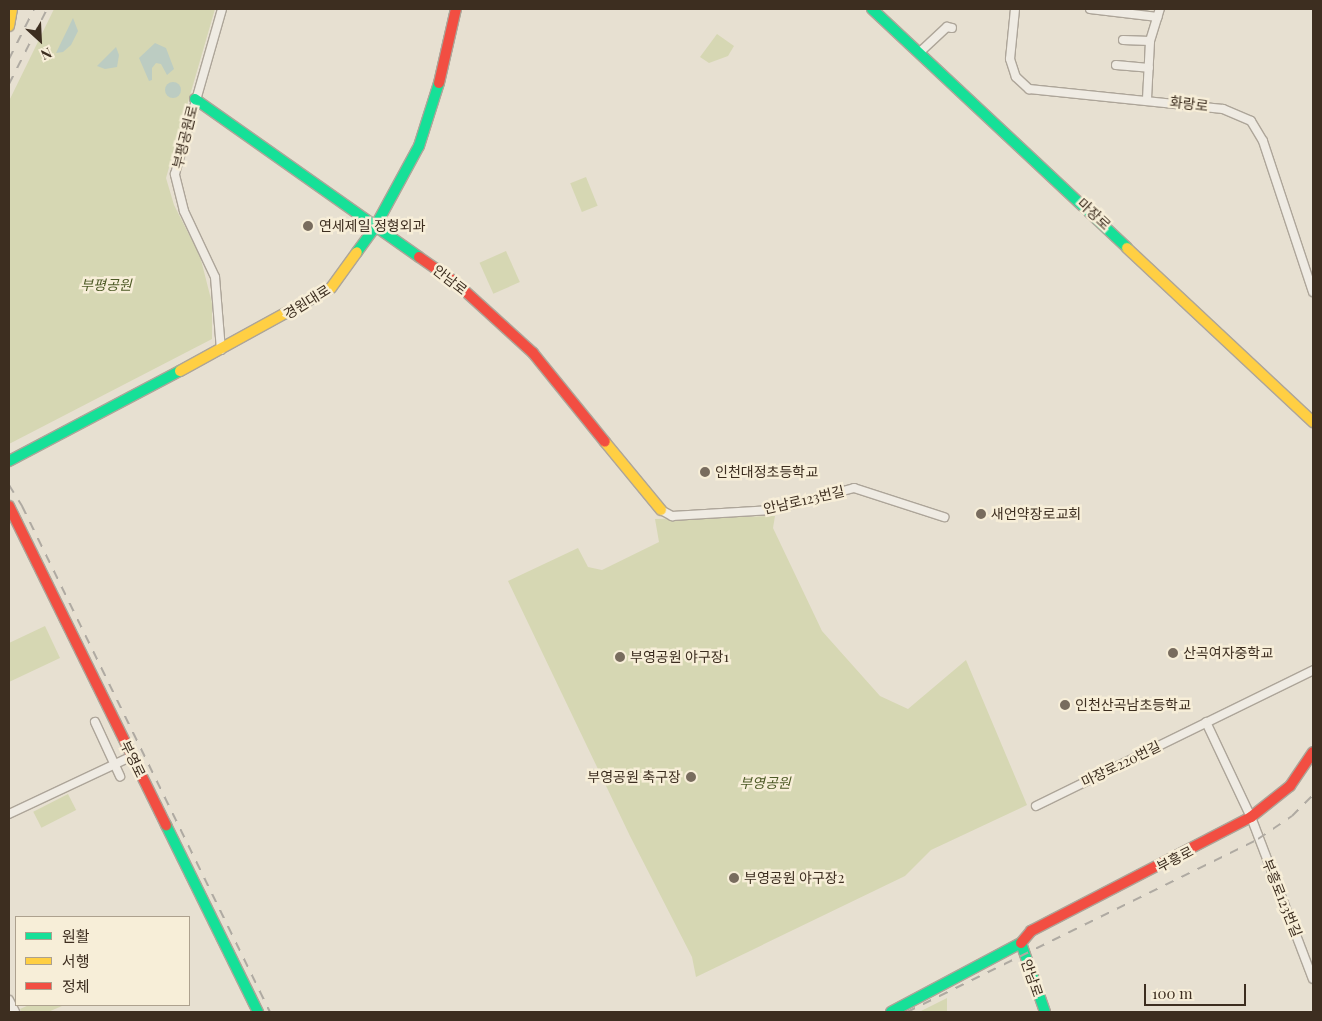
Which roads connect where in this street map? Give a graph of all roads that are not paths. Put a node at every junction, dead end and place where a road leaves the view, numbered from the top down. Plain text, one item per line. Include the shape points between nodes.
1 (222, 9) edge
2 (456, 9) edge
3 (872, 9) edge
4 (1014, 9) edge
5 (1090, 9) edge
6 (10, 12) edge
7 (1159, 13) edge
8 (9, 26) edge
9 (952, 28) dead end
10 (1123, 40) dead end
11 (1150, 42) junction
12 (920, 52) junction
13 (1116, 65) dead end
14 (1149, 68) junction
15 (195, 98) junction
16 (1147, 99) junction
17 (375, 227) junction
18 (1313, 292) edge
19 (221, 350) junction
20 (1313, 422) edge
21 (9, 461) edge
22 (9, 506) edge
23 (661, 510) joint
24 (944, 517) dead end
25 (1313, 670) edge
26 (95, 722) dead end
27 (1206, 722) junction
28 (1313, 752) edge
29 (132, 756) junction
30 (114, 764) junction
31 (120, 776) dead end
32 (1036, 806) dead end
33 (9, 814) edge
34 (1251, 817) junction
35 (1021, 943) junction
36 (1313, 979) edge
37 (9, 1000) edge
38 (14, 1012) edge
39 (258, 1012) edge
40 (891, 1012) edge
41 (1045, 1012) edge

1 - 15 street, 부평공원로
2 - 17 main road, 경원대로 via 429,120
3 - 12 main road, 마장로
4 - 16 street, 화랑로 via 1010,59 1021,84 1039,91
5 - 7 street
6 - 8 main road
7 - 11 street
9 - 12 street via 947,27
10 - 11 street
11 - 14 street
12 - 20 main road, 마장로
13 - 14 street
14 - 16 street
15 - 17 main road, 안남로
15 - 19 street, 부평공원로 via 176,182 184,211 215,277
16 - 18 street, 화랑로 via 1223,109 1252,121 1263,141
17 - 19 main road, 경원대로 via 331,288
17 - 23 main road, 안남로 via 455,282 533,353
19 - 21 main road, 경원대로
22 - 29 main road, 부영로
23 - 24 street, 안남로123번길 via 672,516 772,510 854,488
25 - 27 street, 마장로220번길
26 - 30 street
27 - 32 street, 마장로220번길
27 - 34 street
28 - 34 main road, 부흥로 via 1290,786
29 - 30 street
29 - 39 main road, 부영로
30 - 31 street
30 - 33 street
34 - 35 main road, 부흥로 via 1031,930
34 - 36 street, 부흥로123번길
35 - 40 main road, 부흥로
35 - 41 main road, 안남로
37 - 38 street

